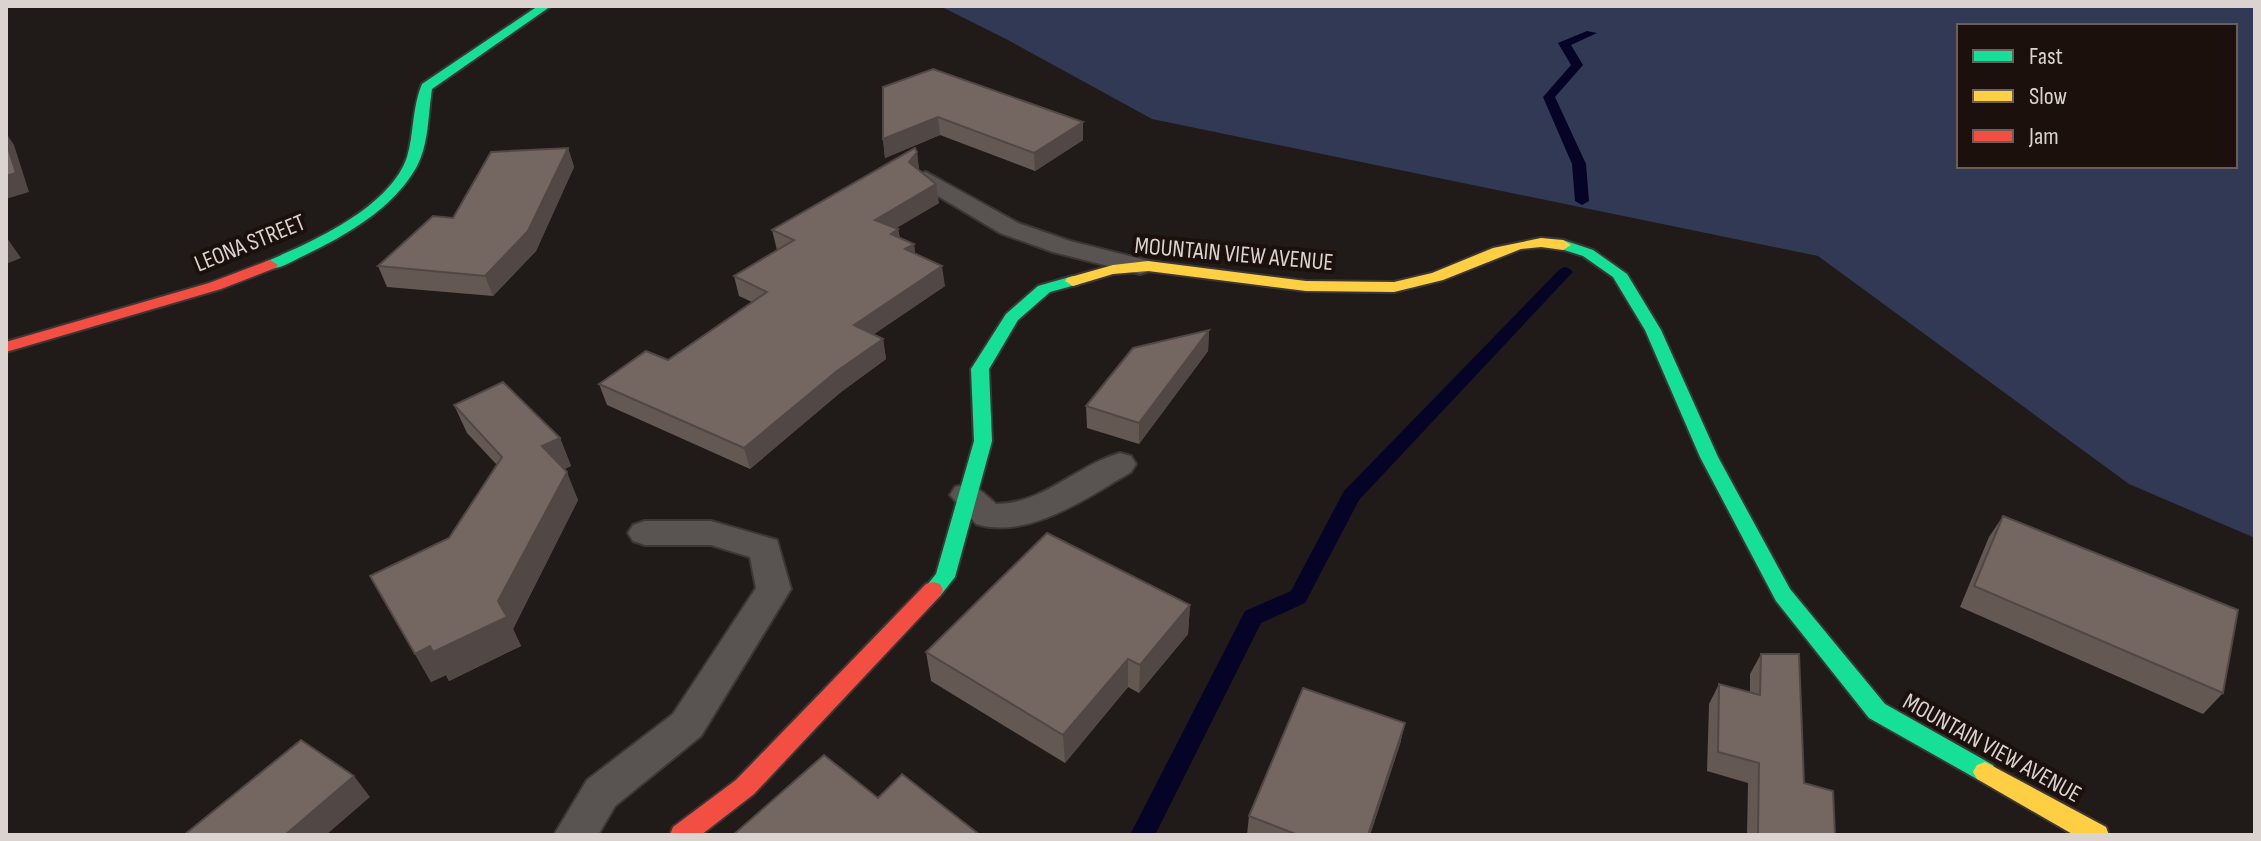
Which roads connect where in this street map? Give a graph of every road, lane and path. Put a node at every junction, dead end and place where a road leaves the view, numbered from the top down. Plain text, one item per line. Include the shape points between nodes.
1 (545, 6) edge
2 (926, 179) edge
3 (1140, 266) junction
4 (6, 347) edge
5 (1120, 464) dead end
6 (966, 495) junction
7 (645, 533) dead end
8 (575, 835) edge
9 (682, 835) edge
10 (2097, 835) edge

1 - 4 street, LEONA STREET via 426,87 411,165 375,207 352,222 305,251 215,286
2 - 3 lane via 1009,228
3 - 6 street, MOUNTAIN VIEW AVENUE via 1044,289 1012,317 980,369 983,441
3 - 10 street, MOUNTAIN VIEW AVENUE via 1294,286 1396,287 1441,277 1496,250 1533,243 1588,253 1619,274 1653,330 1709,457 1783,595 1877,711
5 - 6 lane via 1015,516 988,516
6 - 9 street, MOUNTAIN VIEW AVENUE via 945,577 745,787
7 - 8 lane via 711,533 765,549 774,589 687,725 601,793

